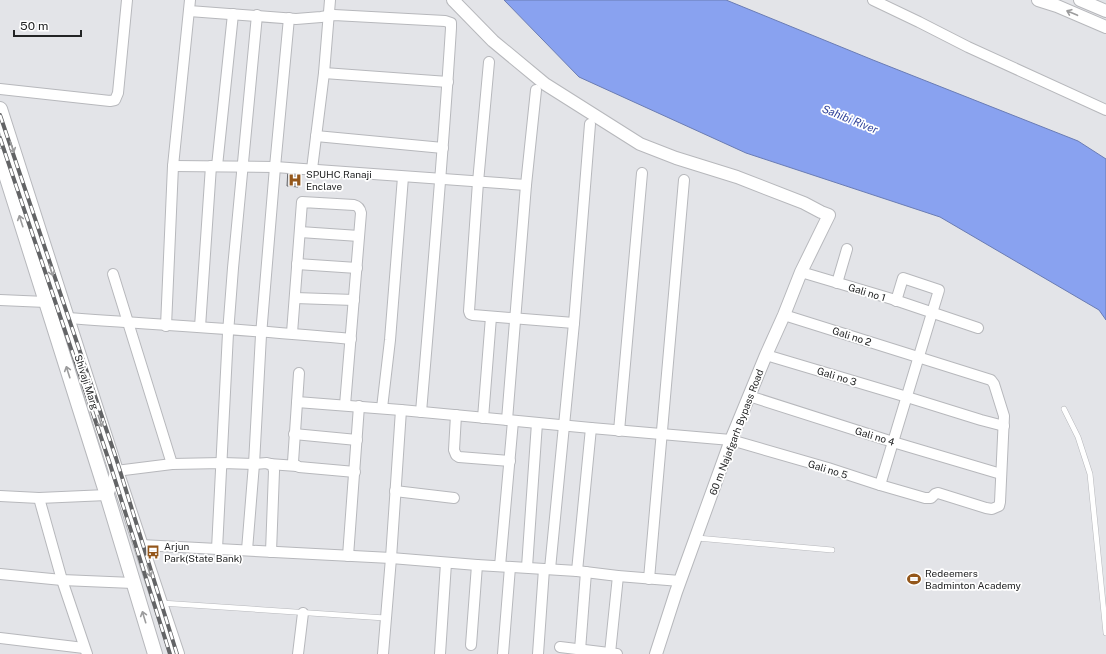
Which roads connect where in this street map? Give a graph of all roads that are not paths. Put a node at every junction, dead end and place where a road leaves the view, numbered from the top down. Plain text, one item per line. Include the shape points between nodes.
1 (127, 0) edge
2 (190, 0) edge
3 (330, 0) edge
4 (453, 0) edge
5 (873, 0) edge
6 (1038, 0) edge
7 (1080, 0) edge
8 (189, 10) junction
9 (1106, 11) edge
10 (233, 14) junction
11 (257, 15) junction
12 (328, 16) junction
13 (289, 18) junction
14 (1106, 27) edge
15 (488, 62) dead end
16 (324, 73) junction
17 (448, 82) junction
18 (0, 89) edge
19 (536, 90) dead end
20 (0, 110) edge
21 (1106, 110) edge
22 (590, 124) dead end
23 (316, 136) junction
24 (443, 148) junction
25 (0, 156) edge
26 (173, 166) junction
27 (214, 166) junction
28 (243, 166) junction
29 (275, 167) junction
30 (312, 169) junction
31 (642, 173) dead end
32 (403, 177) junction
33 (440, 180) junction
34 (684, 180) dead end
35 (478, 182) junction
36 (526, 185) junction
37 (300, 232) junction
38 (359, 236) junction
39 (847, 249) dead end
40 (297, 264) junction
41 (357, 268) junction
42 (801, 272) junction
43 (113, 274) dead end
44 (837, 283) junction
45 (294, 298) junction
46 (0, 300) edge
47 (354, 300) junction
48 (896, 300) junction
49 (46, 302) junction
50 (932, 313) junction
51 (784, 314) junction
52 (491, 317) junction
53 (67, 318) junction
54 (515, 318) junction
55 (129, 323) junction
56 (574, 323) junction
57 (166, 326) junction
58 (200, 327) junction
59 (978, 328) dead end
60 (229, 329) junction
61 (262, 332) junction
62 (292, 334) junction
63 (351, 339) junction
64 (766, 355) junction
65 (919, 358) junction
66 (299, 373) dead end
67 (749, 396) junction
68 (907, 397) junction
69 (297, 402) junction
70 (345, 405) junction
71 (360, 406) junction
72 (382, 408) junction
73 (1064, 409) dead end
74 (401, 410) junction
75 (421, 412) junction
76 (456, 415) junction
77 (483, 418) junction
78 (510, 420) junction
79 (537, 423) junction
80 (564, 426) junction
81 (1004, 426) junction
82 (591, 428) junction
83 (619, 431) junction
84 (294, 434) junction
85 (661, 434) junction
86 (357, 440) junction
87 (730, 440) junction
88 (893, 442) junction
89 (510, 461) junction
90 (222, 463) junction
91 (172, 464) junction
92 (254, 464) junction
93 (269, 464) junction
94 (297, 466) junction
95 (116, 471) junction
96 (355, 472) junction
97 (1001, 474) junction
98 (880, 485) junction
99 (395, 491) junction
100 (107, 494) junction
101 (0, 496) edge
102 (39, 498) junction
103 (454, 498) dead end
104 (696, 538) junction
105 (141, 545) junction
106 (217, 549) junction
107 (247, 550) junction
108 (832, 550) dead end
109 (270, 552) junction
110 (348, 556) junction
111 (391, 558) junction
112 (446, 563) junction
113 (477, 565) junction
114 (505, 566) junction
115 (527, 567) junction
116 (547, 569) junction
117 (581, 572) junction
118 (0, 574) edge
119 (618, 576) junction
120 (649, 579) junction
121 (62, 580) junction
122 (680, 581) junction
123 (133, 583) junction
124 (160, 603) junction
125 (303, 613) junction
126 (386, 618) junction
127 (1106, 633) edge
128 (0, 638) edge
129 (471, 645) dead end
130 (560, 648) dead end
131 (580, 650) junction
132 (85, 651) edge
133 (155, 654) edge
134 (177, 654) edge
135 (298, 654) edge
136 (383, 654) edge
137 (440, 654) edge
138 (503, 654) edge
139 (538, 654) edge
140 (613, 654) edge
141 (656, 654) edge

1 - 18 street via 118,93 115,100
2 - 8 street
3 - 12 street
4 - 42 street, 60 m Najafgarh Bypass Road via 493,41 544,84 640,144 737,177 829,215
5 - 21 street
14 -> 6 street
7 - 9 street
8 - 10 street
8 - 26 street
10 - 11 street
10 - 27 street
11 - 13 street
11 - 28 street
12 - 13 street
12 - 16 street
12 - 17 street via 448,21 451,28
13 - 29 street
15 - 35 street
16 - 17 street
16 - 23 street
17 - 24 street
19 - 36 street
20 -> 53 main road, Shivaji Marg
22 - 56 street
23 - 24 street
23 - 30 street
24 - 33 street
49 -> 25 main road, Shivaji Marg
26 - 27 street
26 - 57 street
27 - 28 street
27 - 58 street
28 - 29 street
28 - 60 street
29 - 30 street
29 - 61 street
30 - 32 street
31 - 83 street
32 - 33 street
32 - 72 street
33 - 35 street
33 - 75 street
34 - 85 street
35 - 36 street
35 - 52 street via 469,311 473,315
36 - 54 street
37 - 38 street
37 - 38 street via 302,202 354,205 361,213
37 - 40 street
38 - 41 street
39 - 44 street, Gali no 1
40 - 41 street
40 - 45 street
41 - 47 street
42 - 44 street, Gali no 1
42 - 51 street, 60 m Najafgarh Bypass Road
43 - 55 street
44 - 48 street, Gali no 1
45 - 47 street
45 - 62 street
46 - 49 street
47 - 63 street
48 - 50 street, Gali no 1
48 - 50 street via 903,278 939,290
100 -> 49 main road, Shivaji Marg
50 - 59 street, Gali no 1
50 - 65 street
51 - 64 street, 60 m Najafgarh Bypass Road
51 - 65 street, Gali no 2
52 - 54 street
52 - 77 street
53 - 55 street
53 -> 95 main road, Shivaji Marg
54 - 56 street
54 - 78 street
55 - 57 street
55 - 91 street
56 - 80 street
57 - 58 street
58 - 60 street
60 - 61 street
60 - 90 street
61 - 62 street
61 - 92 street
62 - 63 street
63 - 70 street
64 - 67 street, 60 m Najafgarh Bypass Road
64 - 68 street, Gali no 3
65 - 68 street
65 - 81 street, Gali no 2 via 992,380 1004,413
66 - 69 street
67 - 87 street, 60 m Najafgarh Bypass Road
67 - 88 street, Gali no 4
68 - 81 street, Gali no 3
68 - 88 street
69 - 70 street, Gali no 5
69 - 84 street
70 - 71 street, Gali no 5
71 - 72 street, Gali no 5
71 - 86 street
72 - 74 street, Gali no 5
73 - 127 lane via 1078,437 1090,474
74 - 75 street, Gali no 5
74 - 99 street
75 - 76 street, Gali no 5
76 - 77 street, Gali no 5
76 - 89 street via 456,455
77 - 78 street, Gali no 5
78 - 79 street, Gali no 5
78 - 89 street
79 - 80 street, Gali no 5
79 - 115 street
80 - 82 street, Gali no 5
80 - 116 street
81 - 97 street
82 - 83 street, Gali no 5
82 - 117 street
83 - 85 street, Gali no 5
84 - 86 street
84 - 94 street via 293,462
85 - 87 street, Gali no 5
85 - 120 street
86 - 96 street
87 - 98 street, Gali no 5
87 - 104 street, 60 m Najafgarh Bypass Road
88 - 97 street, Gali no 4
88 - 98 street
89 - 114 street
90 - 91 street
90 - 92 street
90 - 106 street
91 - 95 street
92 - 93 street
92 - 107 street
93 - 94 street
93 - 109 street via 273,466 274,471
94 - 96 street
95 - 100 street
95 - 105 main road, Shivaji Marg
96 - 110 street
97 - 98 street, Gali no 5 via 1000,502 992,509 941,493 925,498
99 - 103 street
99 - 111 street
100 - 102 street
100 - 123 main road, Shivaji Marg
101 - 102 street
102 - 121 street
104 - 108 lane
104 - 122 street, 60 m Najafgarh Bypass Road
105 - 106 street
105 -> 124 main road, Shivaji Marg
106 - 107 street
107 - 109 street
109 - 110 street
110 - 111 street
111 - 112 street
111 - 126 street
112 - 113 street
112 - 137 street
113 - 114 street
113 - 129 street
114 - 115 street
114 - 138 street
115 - 116 street
116 - 117 street
116 - 139 street
117 - 119 street
117 - 131 street
118 - 121 street
119 - 120 street
119 - 140 street
120 - 122 street
121 - 123 street
121 - 132 street
122 - 141 street, 60 m Najafgarh Bypass Road
133 -> 123 main road, Shivaji Marg
124 - 125 lane
124 - 134 main road, Shivaji Marg
125 - 126 lane
125 - 135 street
126 - 136 street
128 - 132 street
130 - 131 street
131 - 140 street

